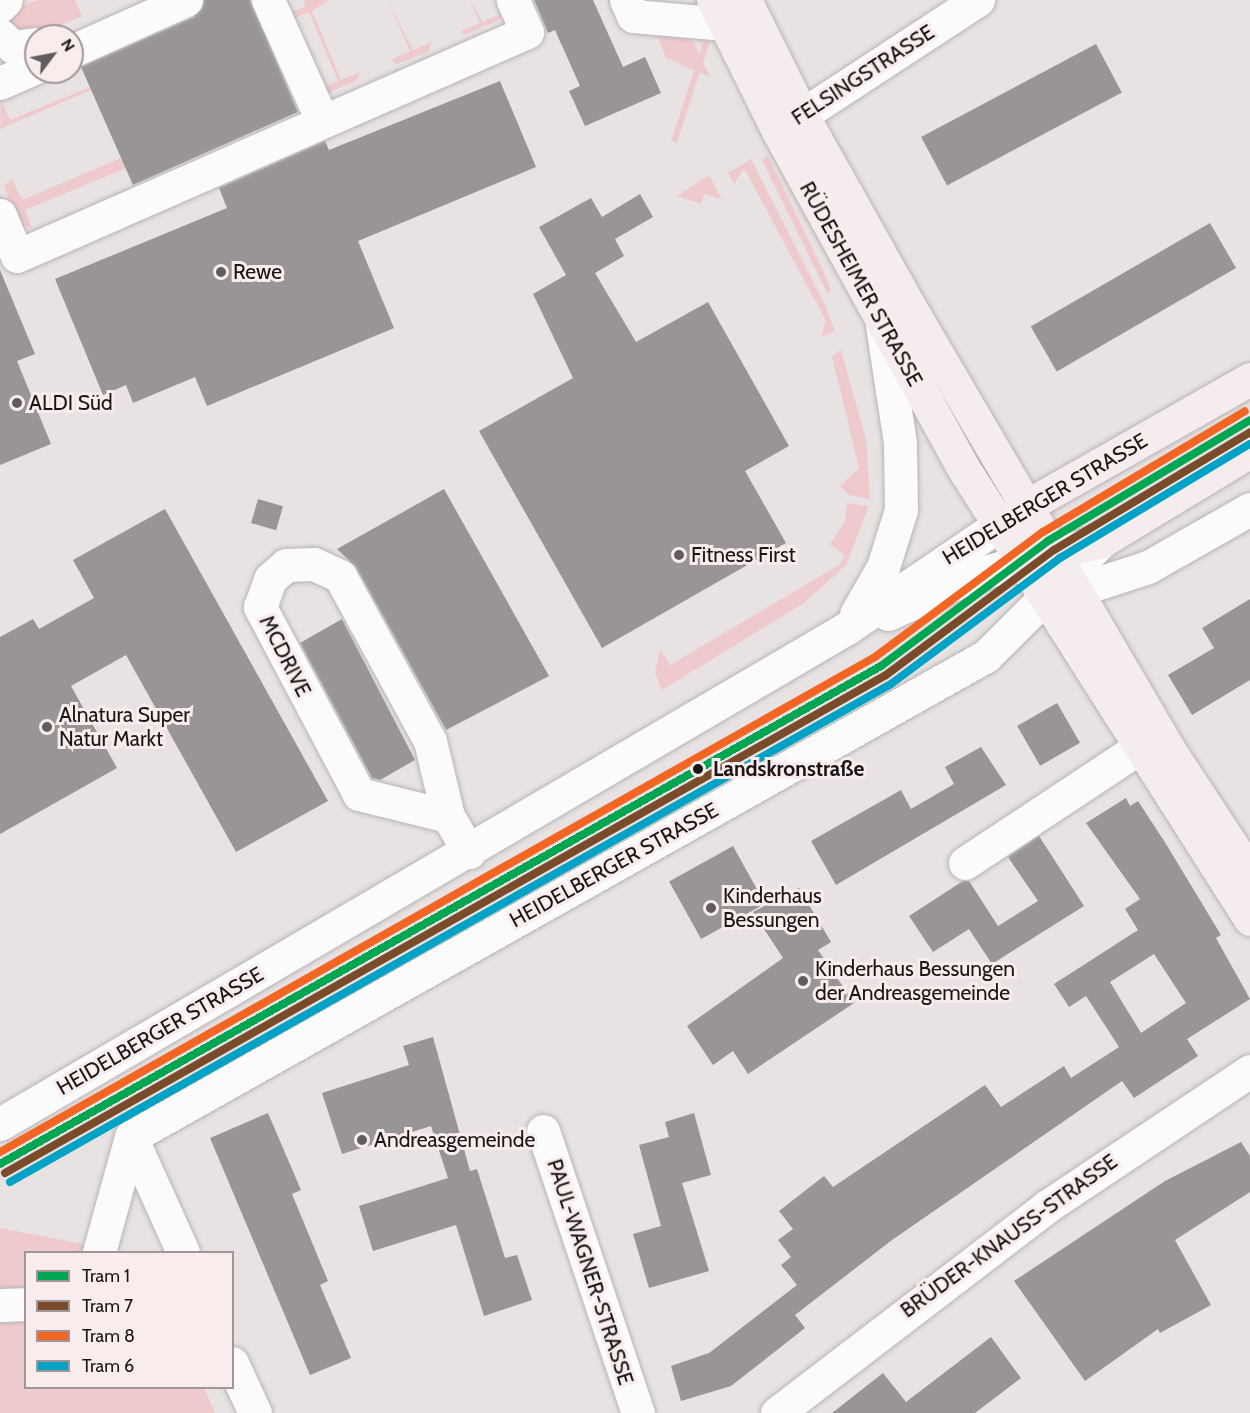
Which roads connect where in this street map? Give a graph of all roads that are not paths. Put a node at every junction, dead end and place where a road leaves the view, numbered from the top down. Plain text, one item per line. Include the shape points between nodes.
1 (6, 0) edge
2 (137, 0) edge
3 (186, 0) edge
4 (268, 0) edge
5 (513, 0) edge
6 (626, 0) edge
7 (978, 0) edge
8 (0, 6) edge
9 (728, 8) edge
10 (82, 24) edge
11 (0, 35) edge
12 (24, 46) edge
13 (84, 46) edge
14 (24, 73) edge
15 (0, 84) edge
16 (322, 120) junction
17 (790, 123) junction
18 (0, 215) edge
19 (882, 325) junction
20 (1250, 379) edge
21 (1250, 451) edge
22 (1028, 506) junction
23 (1250, 510) edge
24 (997, 523) junction
25 (1022, 562) junction
26 (1066, 573) junction
27 (1045, 600) junction
28 (847, 628) junction
29 (1139, 748) junction
30 (448, 816) junction
31 (469, 852) junction
32 (965, 863) dead end
33 (1250, 873) edge
34 (1250, 919) edge
35 (1250, 1071) edge
36 (0, 1124) edge
37 (543, 1131) dead end
38 (131, 1137) junction
39 (99, 1251) edge
40 (183, 1251) edge
41 (24, 1304) edge
42 (0, 1305) edge
43 (234, 1367) edge
44 (255, 1413) edge
45 (638, 1413) edge
46 (777, 1413) edge

1 - 8 street
2 - 10 street
3 - 13 street
4 - 16 street
5 - 16 street via 527,32
6 - 9 street via 633,16
7 - 17 street, FELSINGSTRASSE
9 - 17 main road, RÜDESHEIMER STRASSE
11 - 12 street via 13,47
14 - 15 street
16 - 18 street via 17,256
17 - 19 main road, RÜDESHEIMER STRASSE
17 - 22 main road, RÜDESHEIMER STRASSE
19 - 24 main road, RÜDESHEIMER STRASSE
19 - 28 street via 900,443 901,510 883,567
20 - 22 main road, HEIDELBERGER STRASSE
21 - 26 main road, HEIDELBERGER STRASSE via 1102,541
22 - 24 street, HEIDELBERGER STRASSE
22 - 26 main road, RÜDESHEIMER STRASSE
23 - 26 street via 1148,567
24 - 25 main road, RÜDESHEIMER STRASSE
24 - 28 street, HEIDELBERGER STRASSE
25 - 26 main road, HEIDELBERGER STRASSE
25 - 27 main road
25 - 28 street, HEIDELBERGER STRASSE
26 - 27 street, HEIDELBERGER STRASSE
26 - 33 main road via 1171,753
27 - 29 main road
27 - 38 street, HEIDELBERGER STRASSE via 986,656
28 - 31 street, HEIDELBERGER STRASSE
29 - 32 street
29 - 34 main road
30 - 30 street, MCDRIVE via 430,741 340,576 314,564 286,565 270,579 260,607 359,794
30 - 31 street, MCDRIVE
31 - 36 street, HEIDELBERGER STRASSE
35 - 46 street, BRÜDER-KNAUSS-STRASSE via 1046,1207
37 - 45 street, PAUL-WAGNER-STRASSE
38 - 39 street
38 - 40 street
41 - 42 street
43 - 44 street

